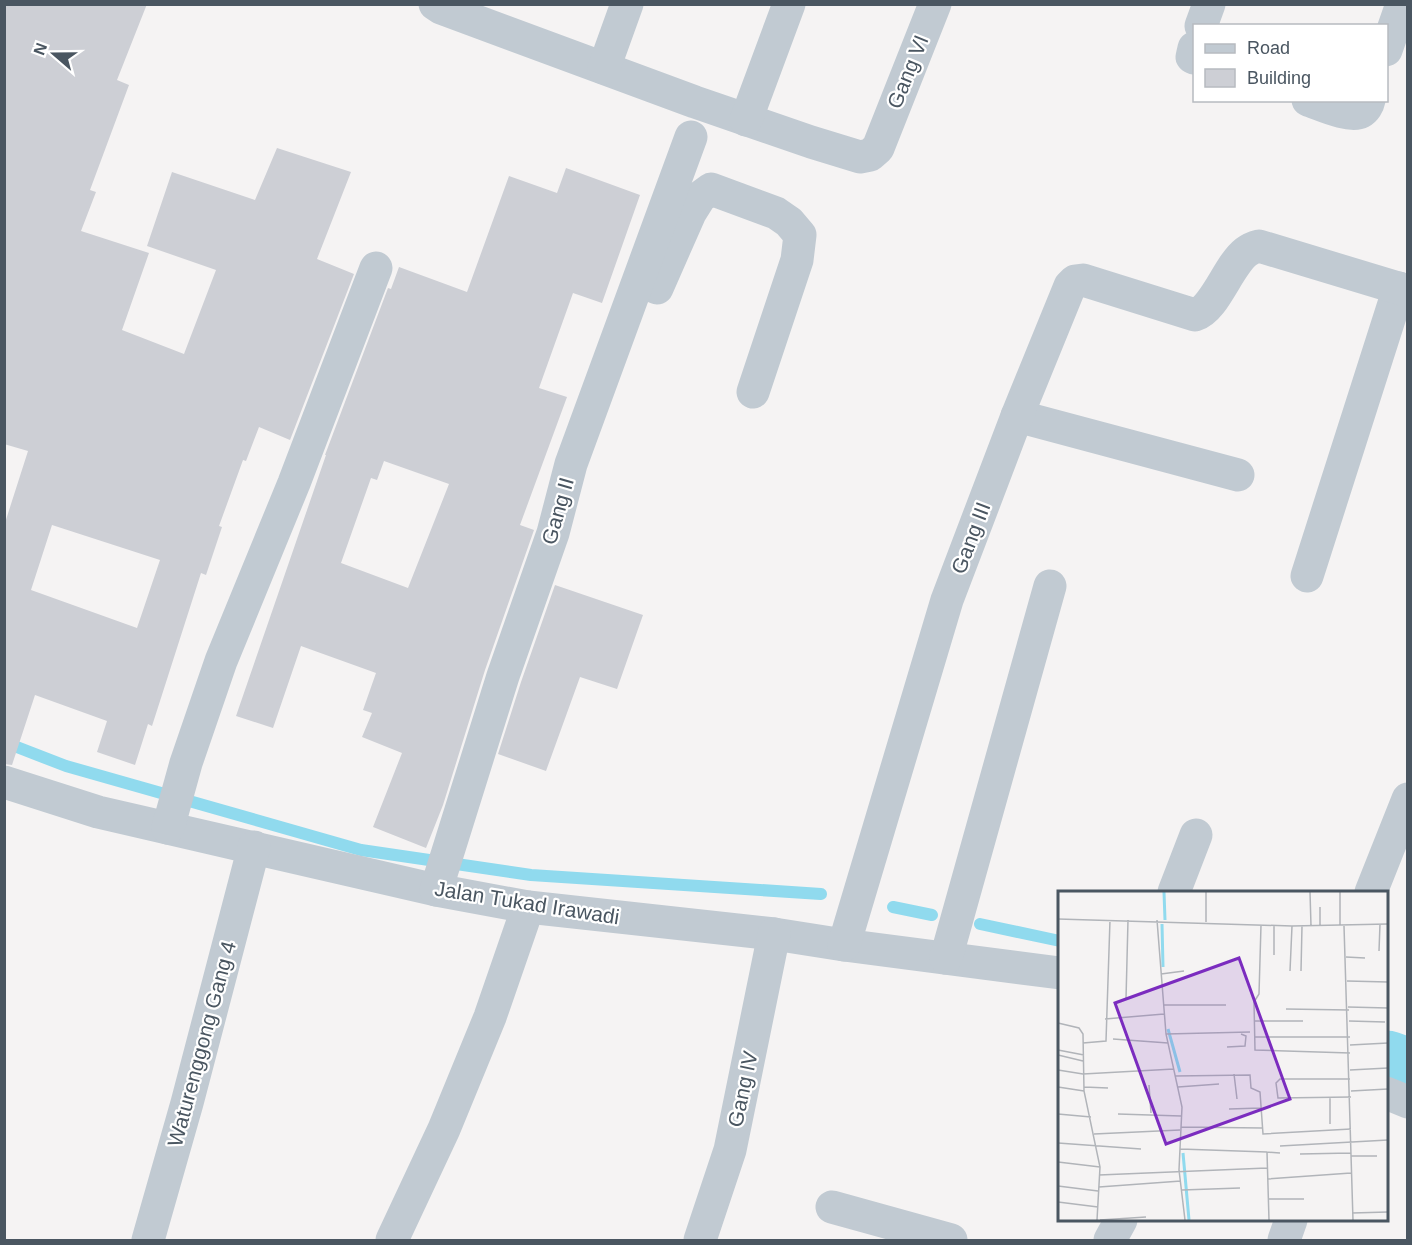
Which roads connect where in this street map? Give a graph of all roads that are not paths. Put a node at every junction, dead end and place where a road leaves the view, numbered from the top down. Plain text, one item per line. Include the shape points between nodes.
1 (435, 4) edge
2 (627, 4) edge
3 (789, 4) edge
4 (935, 4) edge
5 (1209, 4) edge
6 (1402, 4) edge
7 (1202, 24) edge
8 (1388, 44) edge
9 (604, 68) junction
10 (1314, 102) edge
11 (1365, 106) edge
12 (746, 120) junction
13 (691, 137) dead end
14 (376, 268) dead end
15 (1403, 290) edge
16 (753, 392) dead end
17 (1017, 416) junction
18 (1238, 475) dead end
19 (553, 533) junction
20 (1307, 576) dead end
21 (1050, 586) dead end
22 (4, 782) edge
23 (1407, 799) edge
24 (171, 817) junction
25 (1197, 835) dead end
26 (254, 847) junction
27 (440, 877) junction
28 (1174, 891) edge
29 (1371, 891) edge
30 (528, 907) junction
31 (774, 934) junction
32 (843, 945) junction
33 (946, 958) junction
34 (1058, 973) edge
35 (1388, 1094) edge
36 (1407, 1102) edge
37 (832, 1207) dead end
38 (1120, 1221) edge
39 (1291, 1221) edge
40 (148, 1240) edge
41 (392, 1240) edge
42 (700, 1240) edge
43 (951, 1240) edge
44 (1110, 1240) edge
45 (1284, 1240) edge

1 - 9 street
2 - 9 street
3 - 12 street
4 - 12 street, Gang VI via 882,140 870,155 860,157
5 - 7 street
6 - 8 street
9 - 12 street
10 - 11 street via 1351,114
13 - 19 street, Gang II via 571,464
14 - 24 street via 221,661
15 - 17 street, Gang III via 1259,246 1246,252 1201,313 1195,315 1083,280 1075,281
15 - 20 street
16 - 19 street via 797,260 800,235 776,213 711,189 700,197 690,213
17 - 18 street
17 - 32 street, Gang III via 947,600
19 - 27 street, Gang II
21 - 33 street
22 - 24 street, Jalan Tukad Irawadi via 98,812
23 - 29 street
24 - 26 street, Jalan Tukad Irawadi
25 - 28 street
26 - 27 street, Jalan Tukad Irawadi
26 - 40 street, Waturenggong Gang 4
27 - 30 street, Jalan Tukad Irawadi
30 - 31 street, Jalan Tukad Irawadi
30 - 41 street via 490,1017 444,1130
31 - 32 street, Jalan Tukad Irawadi
31 - 42 street, Gang IV via 730,1150
32 - 33 street, Jalan Tukad Irawadi
33 - 34 street, Jalan Tukad Irawadi
35 - 36 street
37 - 43 street
38 - 44 street
39 - 45 street

